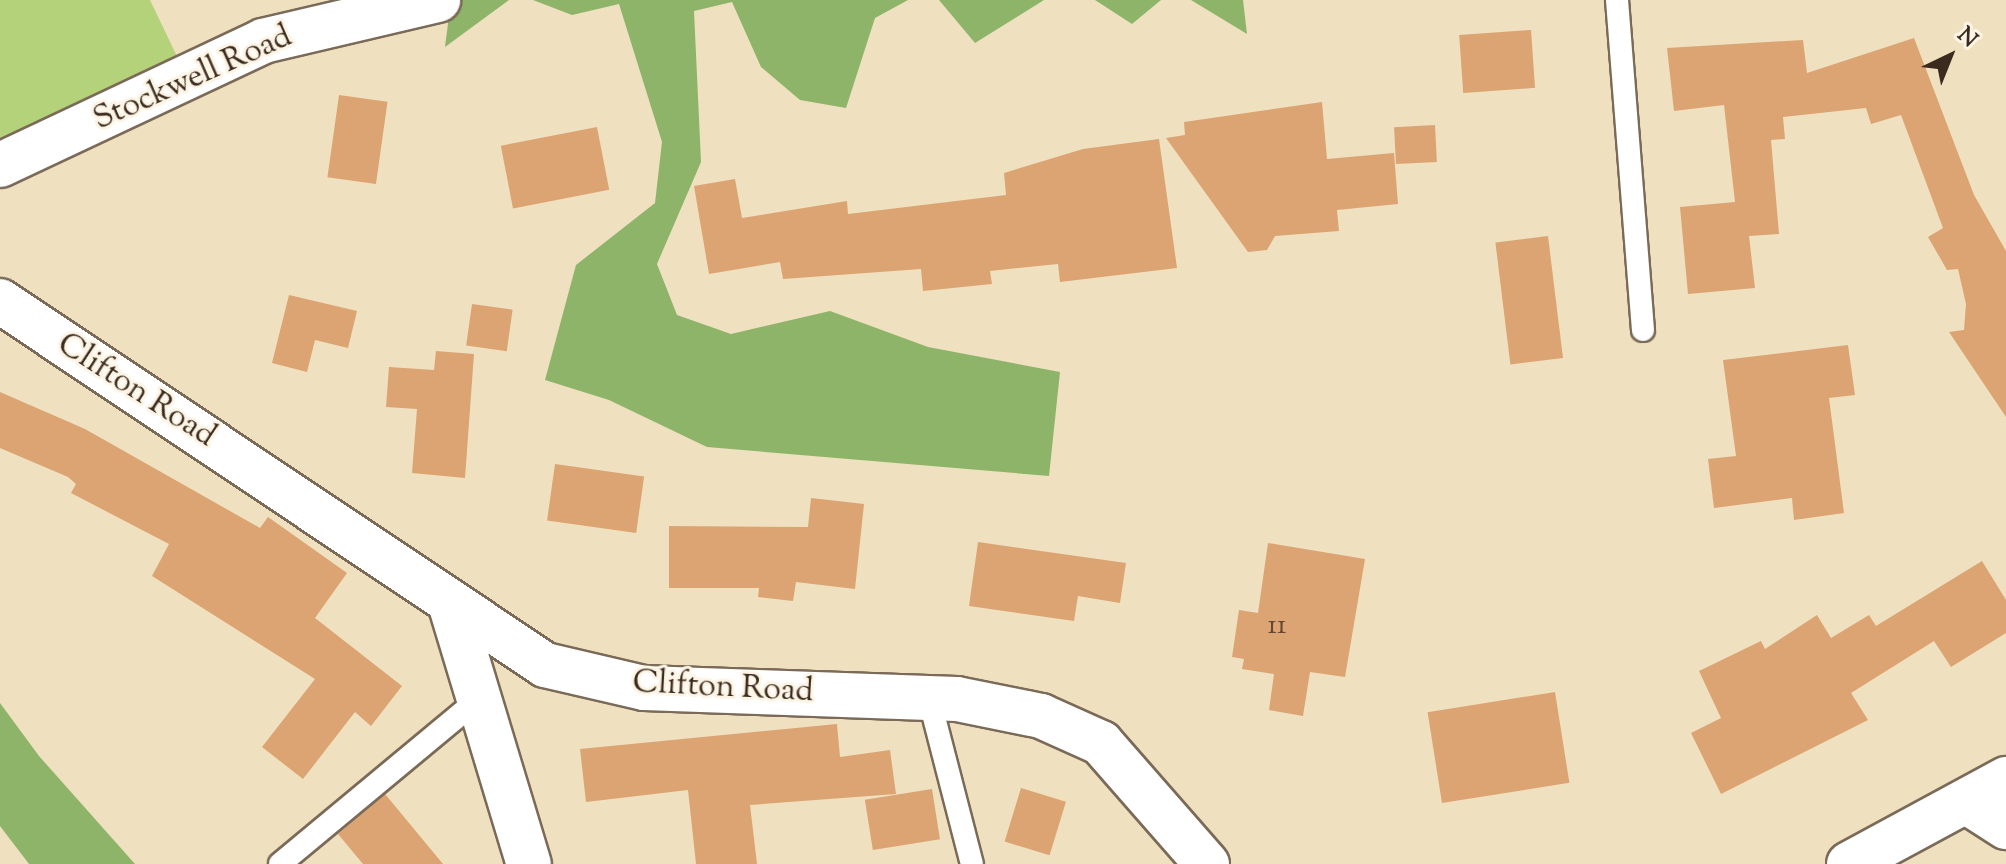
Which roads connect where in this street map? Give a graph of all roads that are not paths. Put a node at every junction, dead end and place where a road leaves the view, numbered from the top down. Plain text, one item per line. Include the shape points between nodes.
1 (438, 0) edge
2 (1617, 0) edge
3 (0, 165) edge
4 (0, 301) edge
5 (1643, 330) dead end
6 (450, 603) junction
7 (929, 698) junction
8 (476, 701) junction
9 (2006, 779) edge
10 (1970, 804) junction
11 (2006, 827) edge
12 (280, 864) edge
13 (529, 864) edge
14 (972, 864) edge
15 (1207, 864) edge
16 (1849, 864) edge

1 - 3 street, Stockwell Road via 263,41
2 - 5 lane
4 - 6 street, Clifton Road
6 - 7 street, Clifton Road via 545,665 644,688
6 - 8 street
7 - 14 lane
7 - 15 street, Clifton Road via 1041,716 1101,743
8 - 12 lane
8 - 13 street
9 - 10 street
10 - 11 street
10 - 16 street

